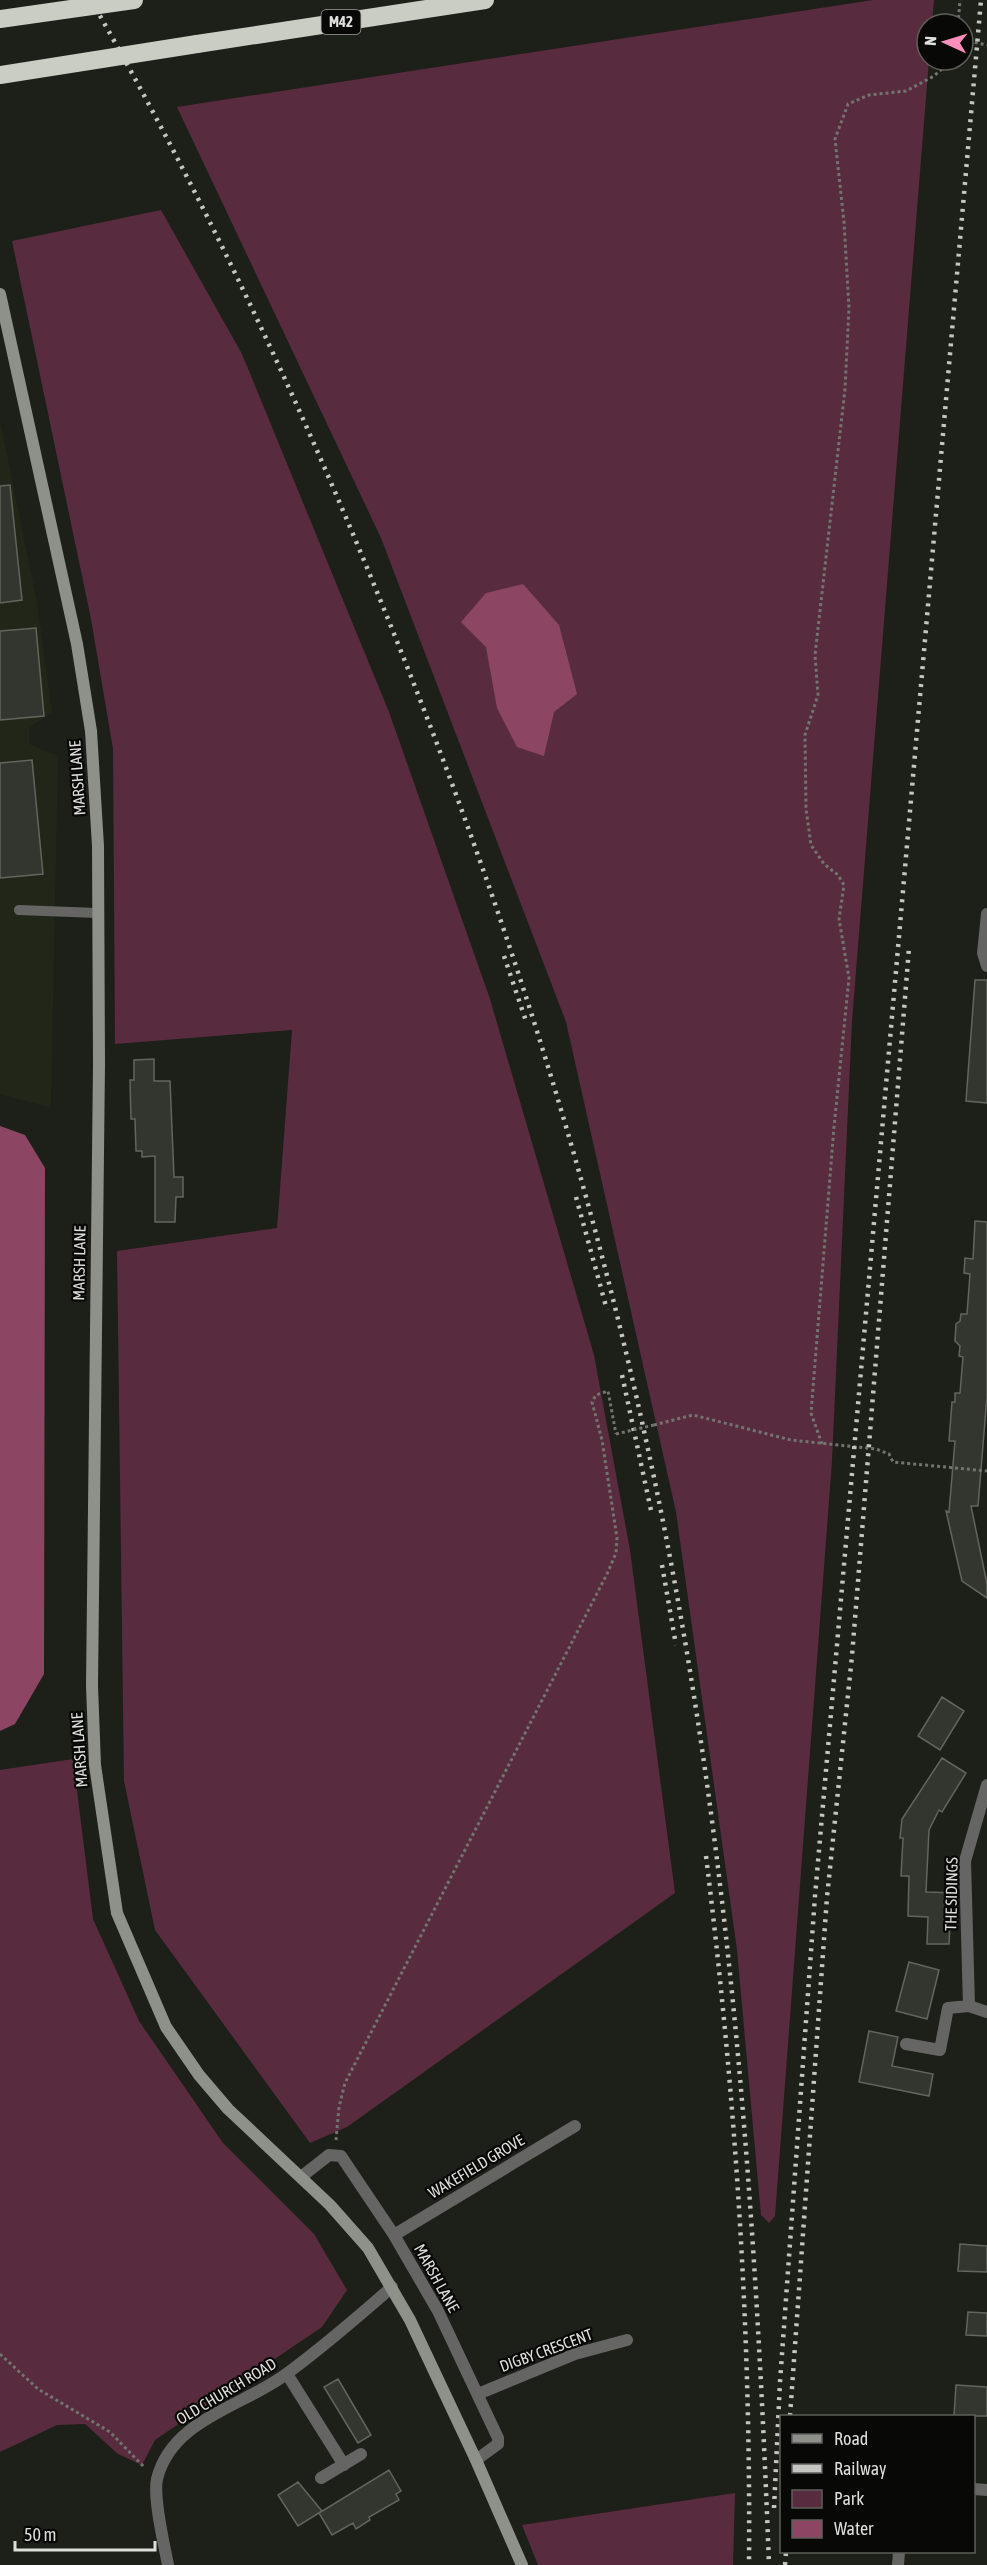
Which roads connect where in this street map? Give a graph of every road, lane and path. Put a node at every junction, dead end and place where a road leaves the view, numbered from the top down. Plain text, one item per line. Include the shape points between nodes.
1 (134, 0) edge
2 (484, 0) edge
3 (0, 19) edge
4 (938, 72) edge
5 (0, 75) edge
6 (0, 294) edge
7 (19, 910) dead end
8 (97, 913) junction
9 (987, 914) edge
10 (987, 966) edge
11 (822, 1444) junction
12 (987, 1471) edge
13 (987, 1785) edge
14 (969, 2006) junction
15 (987, 2012) edge
16 (906, 2044) dead end
17 (575, 2126) dead end
18 (335, 2154) junction
19 (301, 2177) junction
20 (394, 2235) junction
21 (392, 2287) junction
22 (627, 2340) dead end
23 (0, 2354) edge
24 (287, 2374) junction
25 (478, 2394) junction
26 (361, 2454) dead end
27 (476, 2460) junction
28 (344, 2464) junction
29 (321, 2478) dead end
30 (157, 2480) junction
31 (168, 2565) edge
32 (522, 2565) edge

1 - 3 highway, bridge
2 - 5 highway, M42, bridge
4 - 11 path via 906,91 869,95 848,104 835,139 849,308 845,389 815,656 818,695 805,735 806,809 811,845 844,885 838,919 849,978 811,1413
6 - 8 main road, MARSH LANE via 77,644 91,731 98,846
7 - 8 lane
8 - 19 main road, MARSH LANE via 92,1686 95,1765 105,1844 117,1913 166,2027 228,2109
9 - 10 street via 983,953
11 - 12 path via 876,1449 889,1454 893,1462
11 - 18 path, bridge via 693,1415 616,1434 609,1391 596,1395 592,1402 602,1440 616,1553 345,2083
13 - 14 street, THE SIDINGS via 965,1861
14 - 15 street
14 - 16 street via 948,2008 940,2050
17 - 20 street, WAKEFIELD GROVE
18 - 19 street
18 - 20 street, MARSH LANE via 341,2156
19 - 21 main road, MARSH LANE via 357,2234
20 - 25 street, MARSH LANE via 438,2311
21 - 24 street, OLD CHURCH ROAD
21 - 27 main road, MARSH LANE
22 - 25 street, DIGBY CRESCENT via 575,2354
23 - 30 path via 39,2389 110,2432
24 - 28 street
24 - 30 street, OLD CHURCH ROAD via 187,2432 172,2445
25 - 27 street, MARSH LANE via 498,2444
26 - 28 street
27 - 32 main road, MARSH LANE
28 - 29 street
30 - 31 street, OLD CHURCH ROAD

